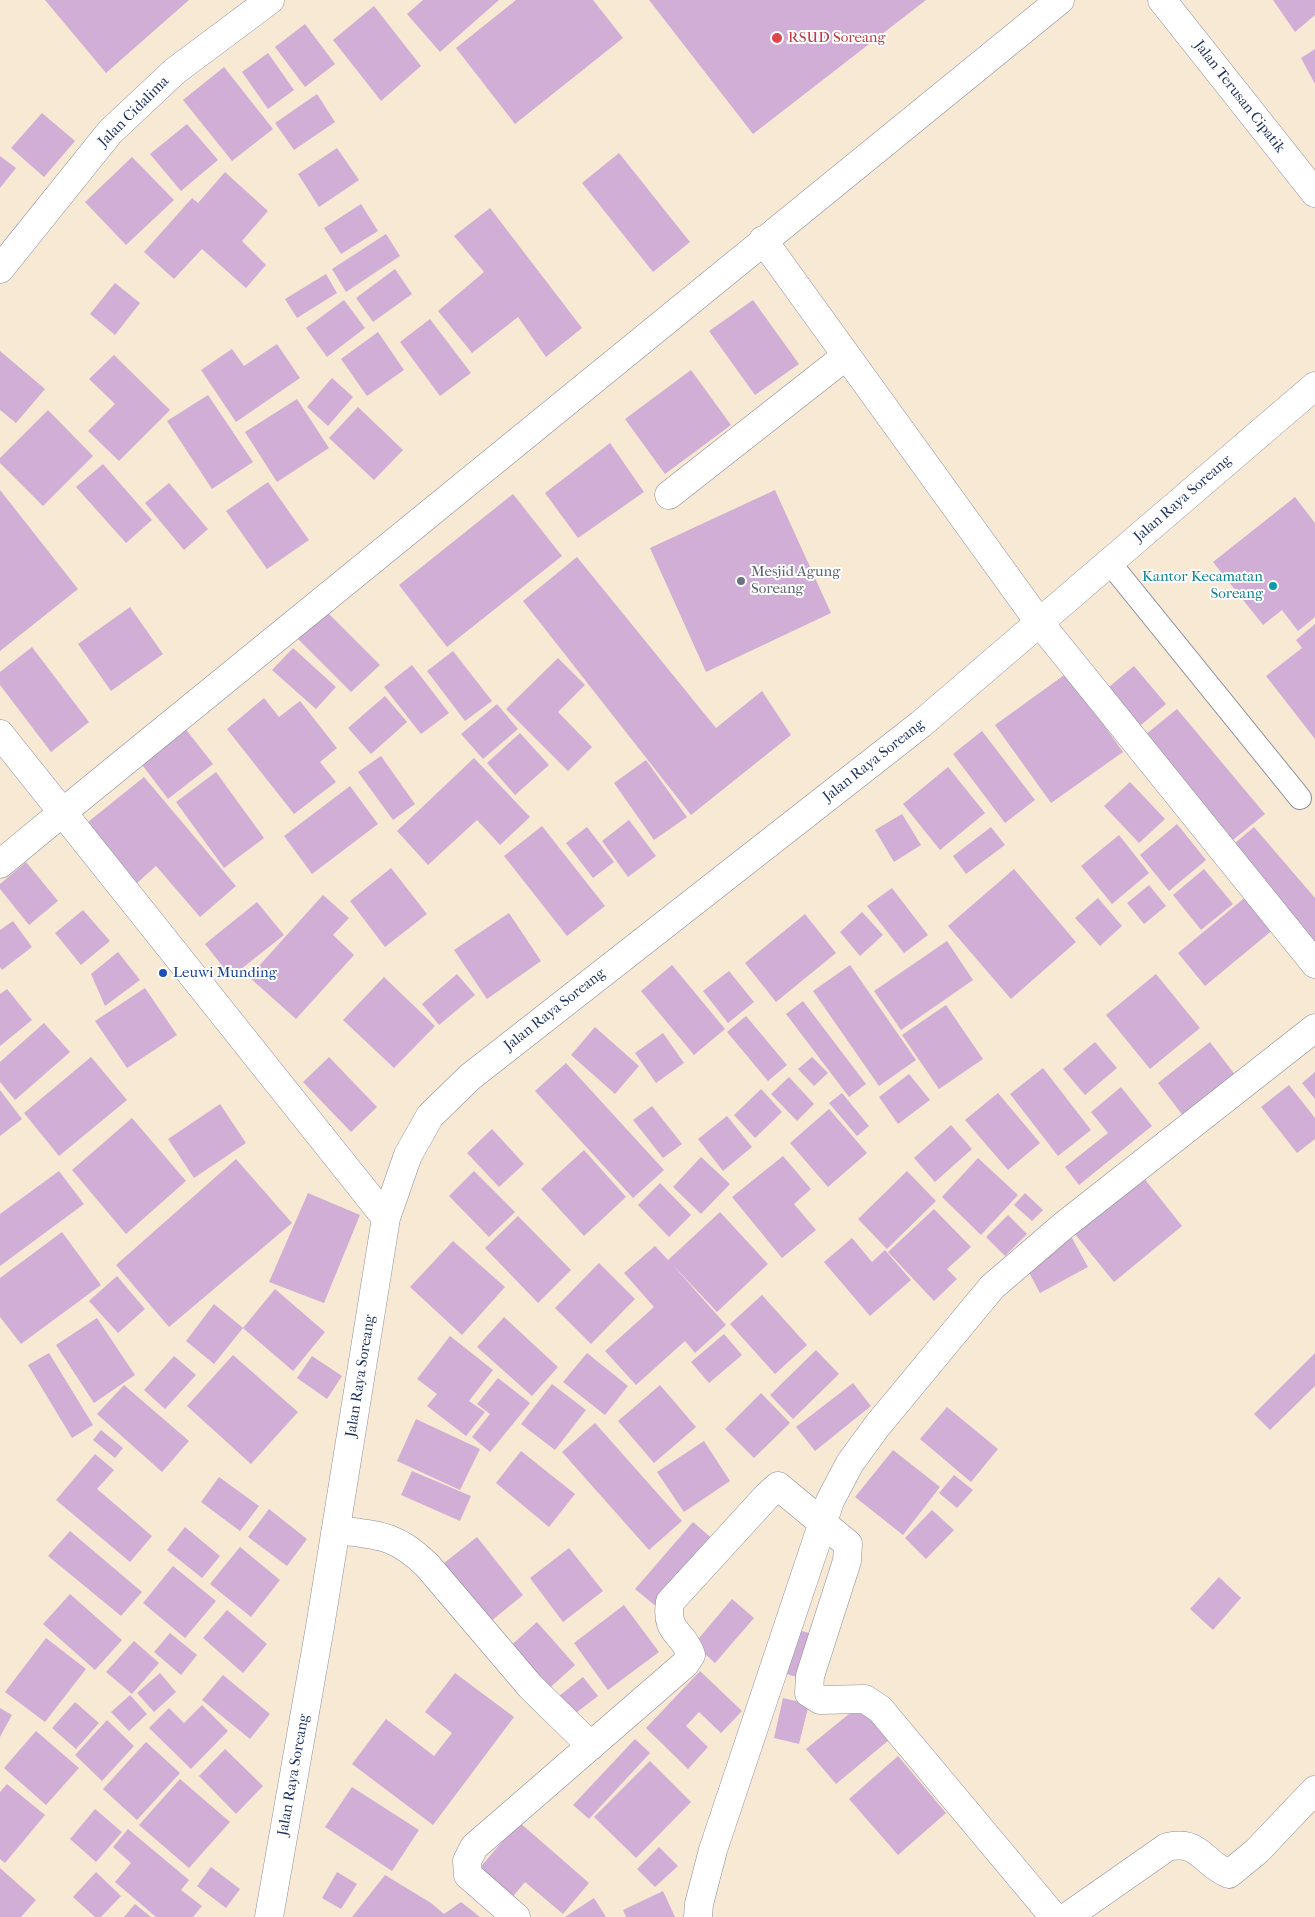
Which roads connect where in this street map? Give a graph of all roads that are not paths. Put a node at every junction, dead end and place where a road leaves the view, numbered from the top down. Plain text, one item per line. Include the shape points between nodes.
1 (270, 0) edge
2 (1060, 0) edge
3 (1162, 0) edge
4 (1315, 193) edge
5 (763, 240) junction
6 (0, 269) edge
7 (846, 356) junction
8 (1311, 396) edge
9 (669, 495) dead end
10 (1109, 562) junction
11 (1039, 622) junction
12 (0, 734) edge
13 (1300, 798) dead end
14 (62, 812) junction
15 (0, 864) edge
16 (1315, 964) edge
17 (1315, 1028) edge
18 (386, 1218) junction
19 (831, 1529) junction
20 (336, 1530) junction
21 (591, 1746) junction
22 (1315, 1790) edge
23 (269, 1917) edge
24 (516, 1917) edge
25 (698, 1917) edge
26 (1054, 1917) edge
27 (1066, 1917) edge

1 - 6 main road, Jalan Cidalima via 175,71 110,132
2 - 5 main road
3 - 4 main road, Jalan Terusan Cipatik
5 - 7 main road
5 - 14 main road
7 - 9 main road
7 - 11 main road
8 - 10 main road, Jalan Raya Soreang
10 - 11 main road, Jalan Raya Soreang
10 - 13 lane
11 - 16 main road
11 - 18 main road, Jalan Raya Soreang via 922,724 470,1077 430,1116 408,1155
12 - 14 main road
14 - 15 main road
14 - 18 main road
17 - 19 main road via 1063,1226 992,1287 862,1446 838,1484
18 - 20 main road, Jalan Raya Soreang
19 - 21 main road via 778,1486 670,1602 668,1616 674,1632 688,1646 691,1656
19 - 25 main road via 713,1850
19 - 26 main road via 848,1544 847,1561 810,1676 810,1693 820,1700 865,1699 880,1709
20 - 21 main road via 384,1536 412,1551 530,1686
20 - 23 main road, Jalan Raya Soreang
21 - 24 main road via 474,1847 467,1861 468,1875
22 - 27 main road via 1257,1851 1229,1874 1182,1843 1167,1846

